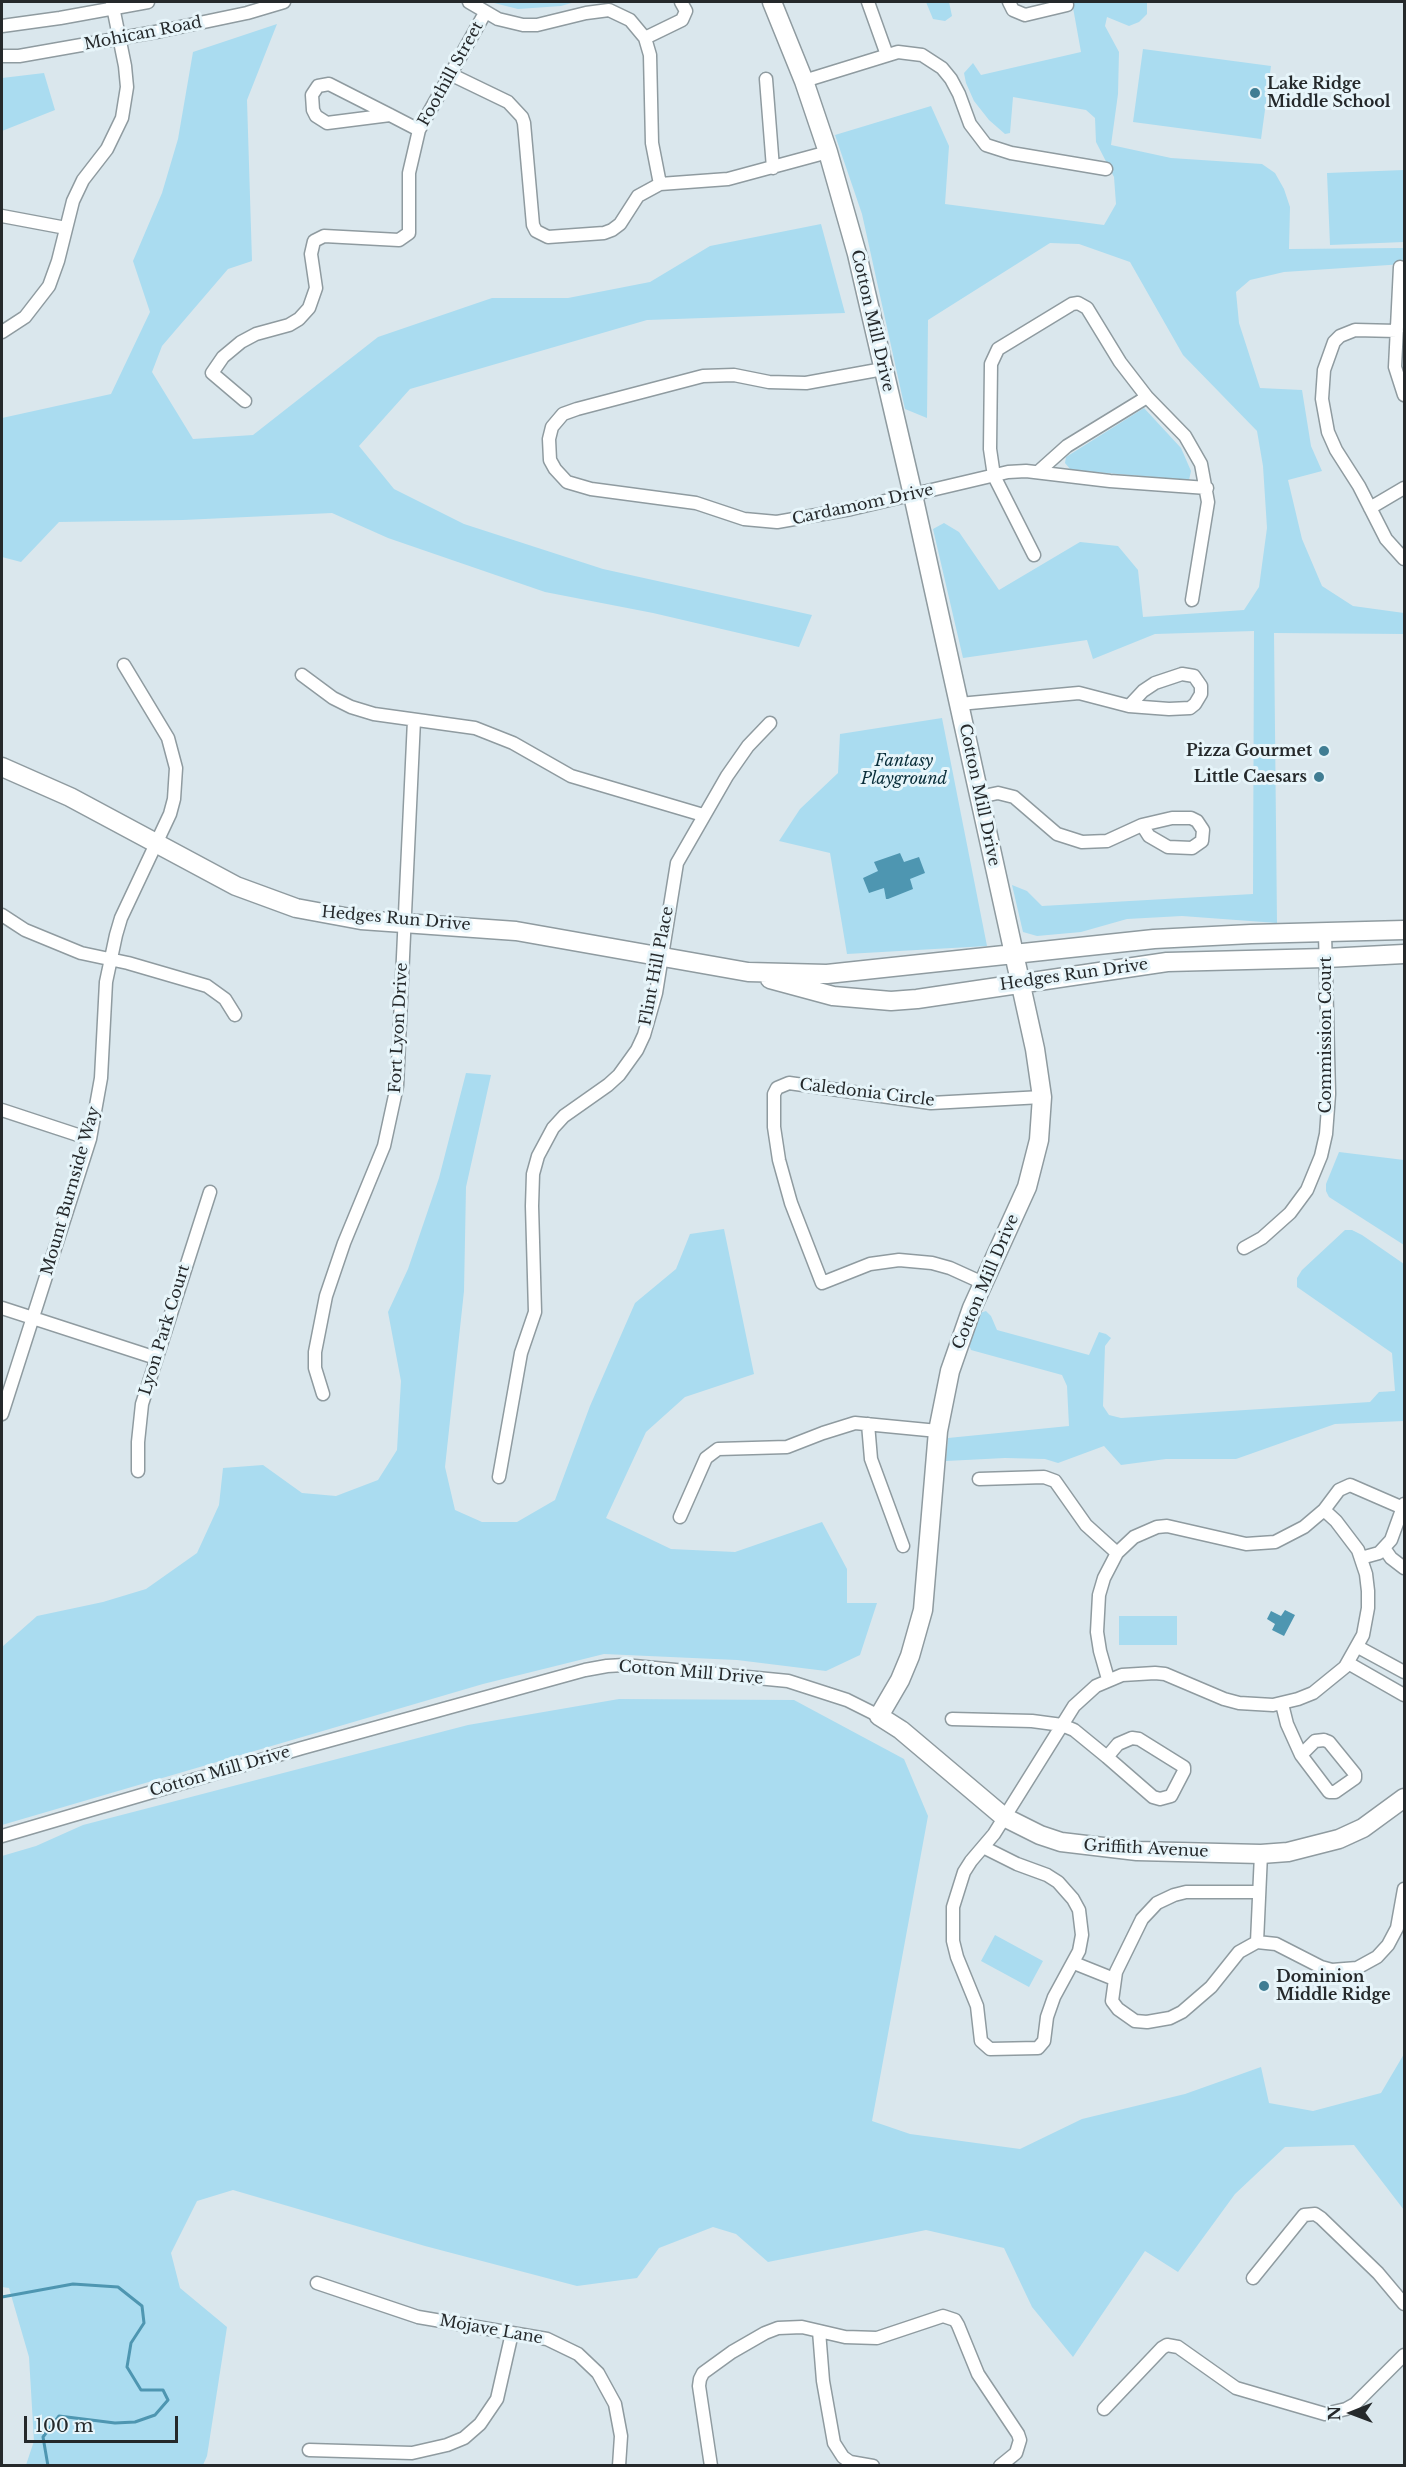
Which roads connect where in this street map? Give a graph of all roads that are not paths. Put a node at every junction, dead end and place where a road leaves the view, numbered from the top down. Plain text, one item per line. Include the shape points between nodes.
1 (148, 2) edge
2 (284, 2) edge
3 (469, 2) edge
4 (681, 2) edge
5 (772, 2) edge
6 (868, 2) edge
7 (1009, 2) edge
8 (113, 5) edge
9 (1067, 5) dead end
10 (485, 13) junction
11 (2, 26) edge
12 (645, 38) junction
13 (120, 39) junction
14 (887, 55) junction
15 (2, 56) edge
16 (450, 74) junction
17 (766, 79) dead end
18 (804, 81) junction
19 (390, 115) junction
20 (419, 130) junction
21 (828, 152) junction
22 (773, 168) junction
23 (1106, 169) dead end
24 (660, 184) junction
25 (2, 216) edge
26 (66, 228) junction
27 (1400, 267) dead end
28 (1397, 331) junction
29 (2, 332) edge
30 (883, 369) junction
31 (1404, 395) edge
32 (1147, 397) junction
33 (245, 401) dead end
34 (1038, 472) junction
35 (993, 476) junction
36 (1207, 488) junction
37 (1404, 489) edge
38 (912, 495) junction
39 (1370, 508) junction
40 (1034, 555) dead end
41 (1404, 559) edge
42 (1192, 600) dead end
43 (124, 665) dead end
44 (302, 675) dead end
45 (959, 704) junction
46 (1129, 706) junction
47 (414, 720) junction
48 (770, 723) dead end
49 (2, 767) edge
50 (979, 797) junction
51 (703, 815) junction
52 (1142, 825) dead end
53 (156, 843) junction
54 (2, 915) edge
55 (405, 922) junction
56 (1404, 930) edge
57 (1325, 933) junction
58 (1117, 944) junction
59 (1404, 954) edge
60 (1013, 956) junction
61 (662, 957) junction
62 (1326, 958) junction
63 (110, 960) junction
64 (1120, 968) junction
65 (748, 972) junction
66 (1019, 983) junction
67 (235, 1015) dead end
68 (1042, 1097) junction
69 (2, 1110) edge
70 (90, 1139) junction
71 (210, 1192) dead end
72 (1244, 1248) dead end
73 (982, 1283) junction
74 (2, 1308) edge
75 (33, 1319) junction
76 (156, 1358) junction
77 (323, 1394) dead end
78 (2, 1414) edge
79 (868, 1424) junction
80 (938, 1431) junction
81 (138, 1471) dead end
82 (498, 1477) dead end
83 (979, 1479) dead end
84 (1404, 1506) edge
85 (1324, 1510) junction
86 (680, 1517) dead end
87 (903, 1546) dead end
88 (1384, 1548) junction
89 (1117, 1553) junction
90 (1361, 1558) junction
91 (1404, 1568) edge
92 (1358, 1647) junction
93 (1348, 1663) junction
94 (1404, 1672) edge
95 (1108, 1679) junction
96 (1404, 1695) edge
97 (1282, 1704) junction
98 (879, 1716) junction
99 (952, 1719) dead end
100 (1062, 1725) junction
101 (1301, 1755) junction
102 (1107, 1757) junction
103 (1404, 1798) edge
104 (1004, 1817) junction
105 (2, 1836) edge
106 (983, 1847) junction
107 (1261, 1854) junction
108 (1404, 1889) edge
109 (1259, 1892) junction
110 (1401, 1930) edge
111 (1257, 1942) junction
112 (1074, 1963) junction
113 (1114, 1979) junction
114 (1253, 2278) dead end
115 (317, 2283) dead end
116 (1404, 2304) edge
117 (819, 2331) junction
118 (512, 2333) junction
119 (1404, 2355) edge
120 (1104, 2409) dead end
121 (309, 2450) dead end
122 (619, 2466) edge
123 (711, 2466) edge
124 (873, 2466) edge
125 (1000, 2466) edge

1 - 8 street, Mohican Road
2 - 13 street, Mohican Road
3 - 10 street
4 - 12 street via 686,11 682,20
5 - 18 street, Cotton Mill Drive
6 - 14 street
7 - 9 street via 1013,10 1025,15
8 - 11 street, Mohican Road
8 - 13 street
10 - 12 street via 509,23 537,25 609,10 630,20
10 - 16 street, Foothill Street
12 - 24 street via 650,55 652,143
13 - 15 street, Mohican Road
13 - 26 street via 127,87 122,118 107,149 83,180
14 - 18 street
14 - 23 street via 922,55 942,69 957,88 969,124 986,145
16 - 20 street, Foothill Street
16 - 24 street via 508,102 522,117 533,225 541,235 612,230 638,196
17 - 22 street
18 - 21 street, Cotton Mill Drive
19 - 19 street via 329,84 318,86 312,95 316,116 327,123
19 - 20 street
20 - 33 street, Foothill Street via 409,173 409,232 399,240 324,236 314,242 311,254 316,288 304,315 289,325 241,342 212,373
21 - 22 street
21 - 30 street, Cotton Mill Drive via 857,254
22 - 24 street via 728,179
25 - 26 street
26 - 29 street via 43,296 25,317
27 - 28 street
28 - 31 street via 1395,367
28 - 39 street via 1355,330 1340,336 1329,354 1323,376 1322,399 1328,432
30 - 38 street, Cotton Mill Drive
30 - 38 street, Cardamom Drive via 806,383 769,382 734,375 702,376 577,409 563,414 552,427 550,460 567,482 591,489 696,503 758,521 796,520
32 - 34 street via 1067,446
32 - 35 street via 1087,308 1072,304 994,356 990,438
32 - 36 street via 1194,449
34 - 35 street, Cardamom Drive
34 - 36 street, Cardamom Drive
35 - 38 street, Cardamom Drive
35 - 40 street
36 - 42 street
37 - 39 street
38 - 45 street, Cotton Mill Drive
39 - 41 street via 1386,539
43 - 53 street, Mount Burnside Way via 168,738 173,756 174,799
44 - 47 street via 351,707
45 - 46 street via 1079,693
45 - 50 street, Cotton Mill Drive
46 - 46 street via 1190,708 1199,700 1201,686 1188,674 1167,678 1143,691
47 - 51 street via 475,728 594,785
47 - 55 street, Fort Lyon Drive
48 - 51 street, Flint Hill Place via 748,746
49 - 53 street, Hedges Run Drive via 70,797
50 - 52 street via 1014,797 1057,834 1082,842 1107,841
50 - 60 street, Cotton Mill Drive
51 - 61 street, Flint Hill Place via 677,863
53 - 55 street, Hedges Run Drive via 236,886 296,908 331,916
53 - 63 street, Mount Burnside Way via 121,918
54 - 63 street via 53,943
55 - 61 street, Hedges Run Drive via 516,931
55 - 77 street, Fort Lyon Drive via 398,1086 384,1146 326,1296 315,1352
56 - 57 street, Hedges Run Drive
57 - 58 street, Hedges Run Drive via 1204,936
57 - 62 street, Commission Court
58 - 60 street, Hedges Run Drive
58 - 64 street
59 - 62 street, Hedges Run Drive
60 - 65 street, Hedges Run Drive via 827,974
60 - 66 street, Cotton Mill Drive
61 - 65 street, Hedges Run Drive
61 - 82 street, Flint Hill Place via 644,1035 630,1062 608,1085 564,1116 538,1156 532,1206 535,1312 521,1353
62 - 64 street, Hedges Run Drive via 1194,960
62 - 72 street, Commission Court via 1329,1094 1321,1156 1307,1190 1290,1213
63 - 67 street via 207,986 225,999
63 - 70 street, Mount Burnside Way via 102,1018 101,1078
64 - 66 street, Hedges Run Drive
65 - 66 street, Hedges Run Drive via 833,996 864,1000 917,999
66 - 68 street, Cotton Mill Drive
68 - 73 street, Cotton Mill Drive via 1039,1140 1030,1178
68 - 73 street, Caledonia Circle via 930,1103 789,1083 777,1088 774,1094 774,1127 781,1169 822,1283 870,1264 899,1260 941,1266
69 - 70 street
70 - 75 street, Mount Burnside Way
71 - 76 street, Lyon Park Court
73 - 80 street, Cotton Mill Drive via 952,1365
74 - 75 street
75 - 76 street
75 - 78 street, Mount Burnside Way
76 - 81 street, Lyon Park Court via 141,1414
79 - 80 street
79 - 86 street via 843,1426 787,1448 718,1449 706,1458
79 - 87 street via 871,1459
80 - 98 street, Cotton Mill Drive via 923,1610 910,1656
83 - 89 street via 1044,1477 1055,1481 1086,1525
84 - 85 street via 1350,1485 1339,1490
84 - 88 street
85 - 89 street via 1304,1527 1275,1542 1246,1544 1167,1526 1143,1532
85 - 90 street via 1349,1537
88 - 90 street
88 - 91 street
89 - 95 street via 1104,1578 1097,1613 1100,1651
90 - 92 street via 1368,1608
92 - 93 street
92 - 94 street
93 - 96 street
93 - 97 street via 1313,1693
95 - 97 street via 1139,1673 1166,1674 1224,1699 1258,1705
95 - 100 street via 1084,1695
97 - 101 street
98 - 104 street, Griffith Avenue
98 - 105 street, Cotton Mill Drive via 847,1700 788,1682 607,1666 302,1748
99 - 100 street
100 - 102 street
100 - 104 street
101 - 101 street via 1329,1792 1341,1790 1355,1778 1354,1770 1329,1742 1315,1741
102 - 102 street via 1160,1799 1173,1793 1184,1771 1181,1763 1139,1739 1118,1744
103 - 107 street, Griffith Avenue via 1382,1816 1339,1839 1288,1852
104 - 106 street
104 - 107 street, Griffith Avenue via 1061,1842 1099,1848
106 - 112 street via 1047,1875 1065,1889 1079,1910 1081,1921 1082,1935
106 - 112 street via 959,1885 952,1924 957,1957 977,2006 984,2045 990,2049 1042,2045 1054,1997
107 - 109 street
108 - 110 street
109 - 111 street
109 - 113 street via 1186,1892 1165,1898 1142,1919
110 - 111 street via 1377,1957 1344,1971 1321,1967 1276,1944
111 - 113 street via 1239,1952 1200,1998 1170,2018 1147,2022 1125,2016 1113,2001
112 - 113 street
114 - 116 street via 1304,2215 1315,2214 1378,2273
115 - 118 street, Mojave Lane via 418,2317
117 - 123 street via 791,2326 765,2332 703,2373 699,2386
117 - 124 street via 834,2443 850,2462
117 - 125 street via 877,2338 943,2316 955,2320 978,2374 1020,2440 1016,2453
118 - 121 street via 497,2399 480,2424 464,2438 412,2453
118 - 122 street, Mojave Lane via 563,2345 598,2373 609,2389 620,2420
119 - 120 street via 1355,2404 1325,2414 1236,2388 1178,2347 1167,2345

